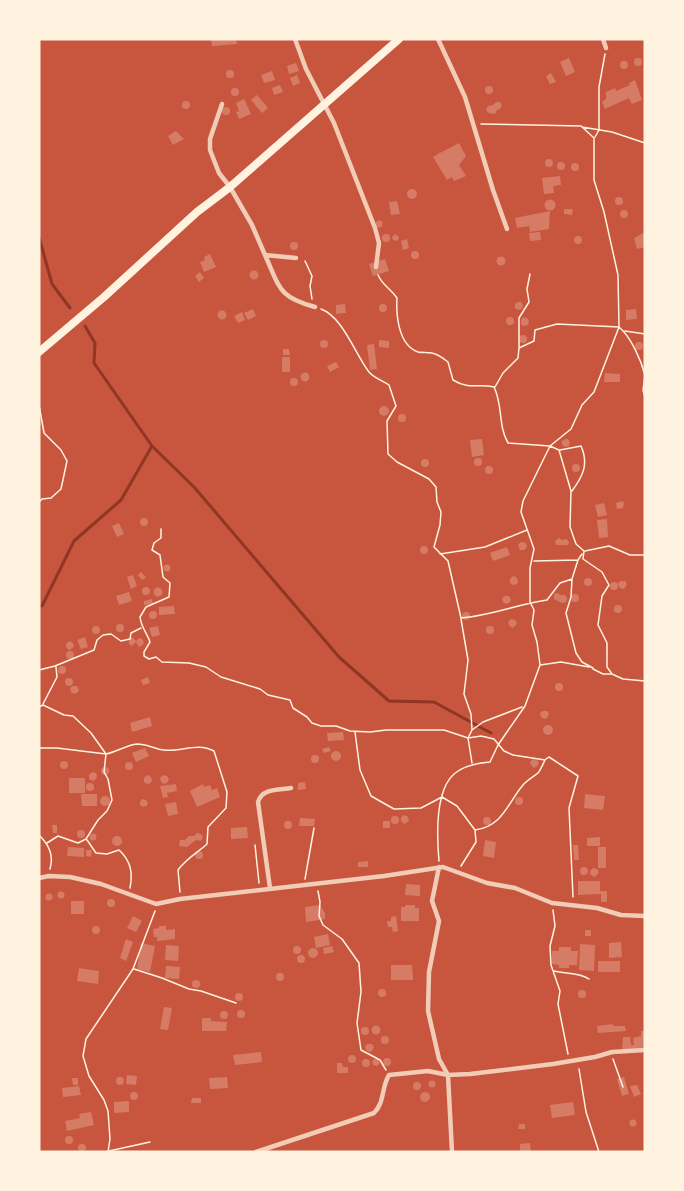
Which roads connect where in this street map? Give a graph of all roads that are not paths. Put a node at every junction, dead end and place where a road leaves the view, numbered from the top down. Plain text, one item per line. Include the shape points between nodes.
1 (295, 39) edge
2 (399, 39) edge
3 (438, 39) edge
4 (603, 39) edge
5 (606, 48) road end
6 (222, 104) dead end
7 (323, 104) junction
8 (230, 187) junction
9 (507, 229) dead end
10 (265, 255) junction
11 (296, 258) dead end
12 (376, 267) road end
13 (315, 307) road end
14 (39, 352) edge
15 (291, 788) dead end
16 (439, 867) junction
17 (39, 878) edge
18 (270, 888) junction
19 (645, 916) edge
20 (645, 1050) edge
21 (448, 1076) junction
22 (256, 1152) edge
23 (452, 1152) edge

1 - 7 street
2 - 7 main road
3 - 9 street via 461,87
4 - 5 street
6 - 8 street via 210,150 219,173
7 - 8 main road
7 - 12 street via 375,228 379,243
8 - 10 street
8 - 14 main road
10 - 11 street
10 - 13 street via 285,295
15 - 18 street via 266,791 258,802
16 - 18 street
16 - 19 street via 515,888 552,903
16 - 21 street via 432,901 439,921 429,972 428,1011 439,1059
17 - 18 street via 70,876 156,904
20 - 21 street
21 - 22 street via 428,1071 389,1076 381,1104 374,1113
21 - 23 street

